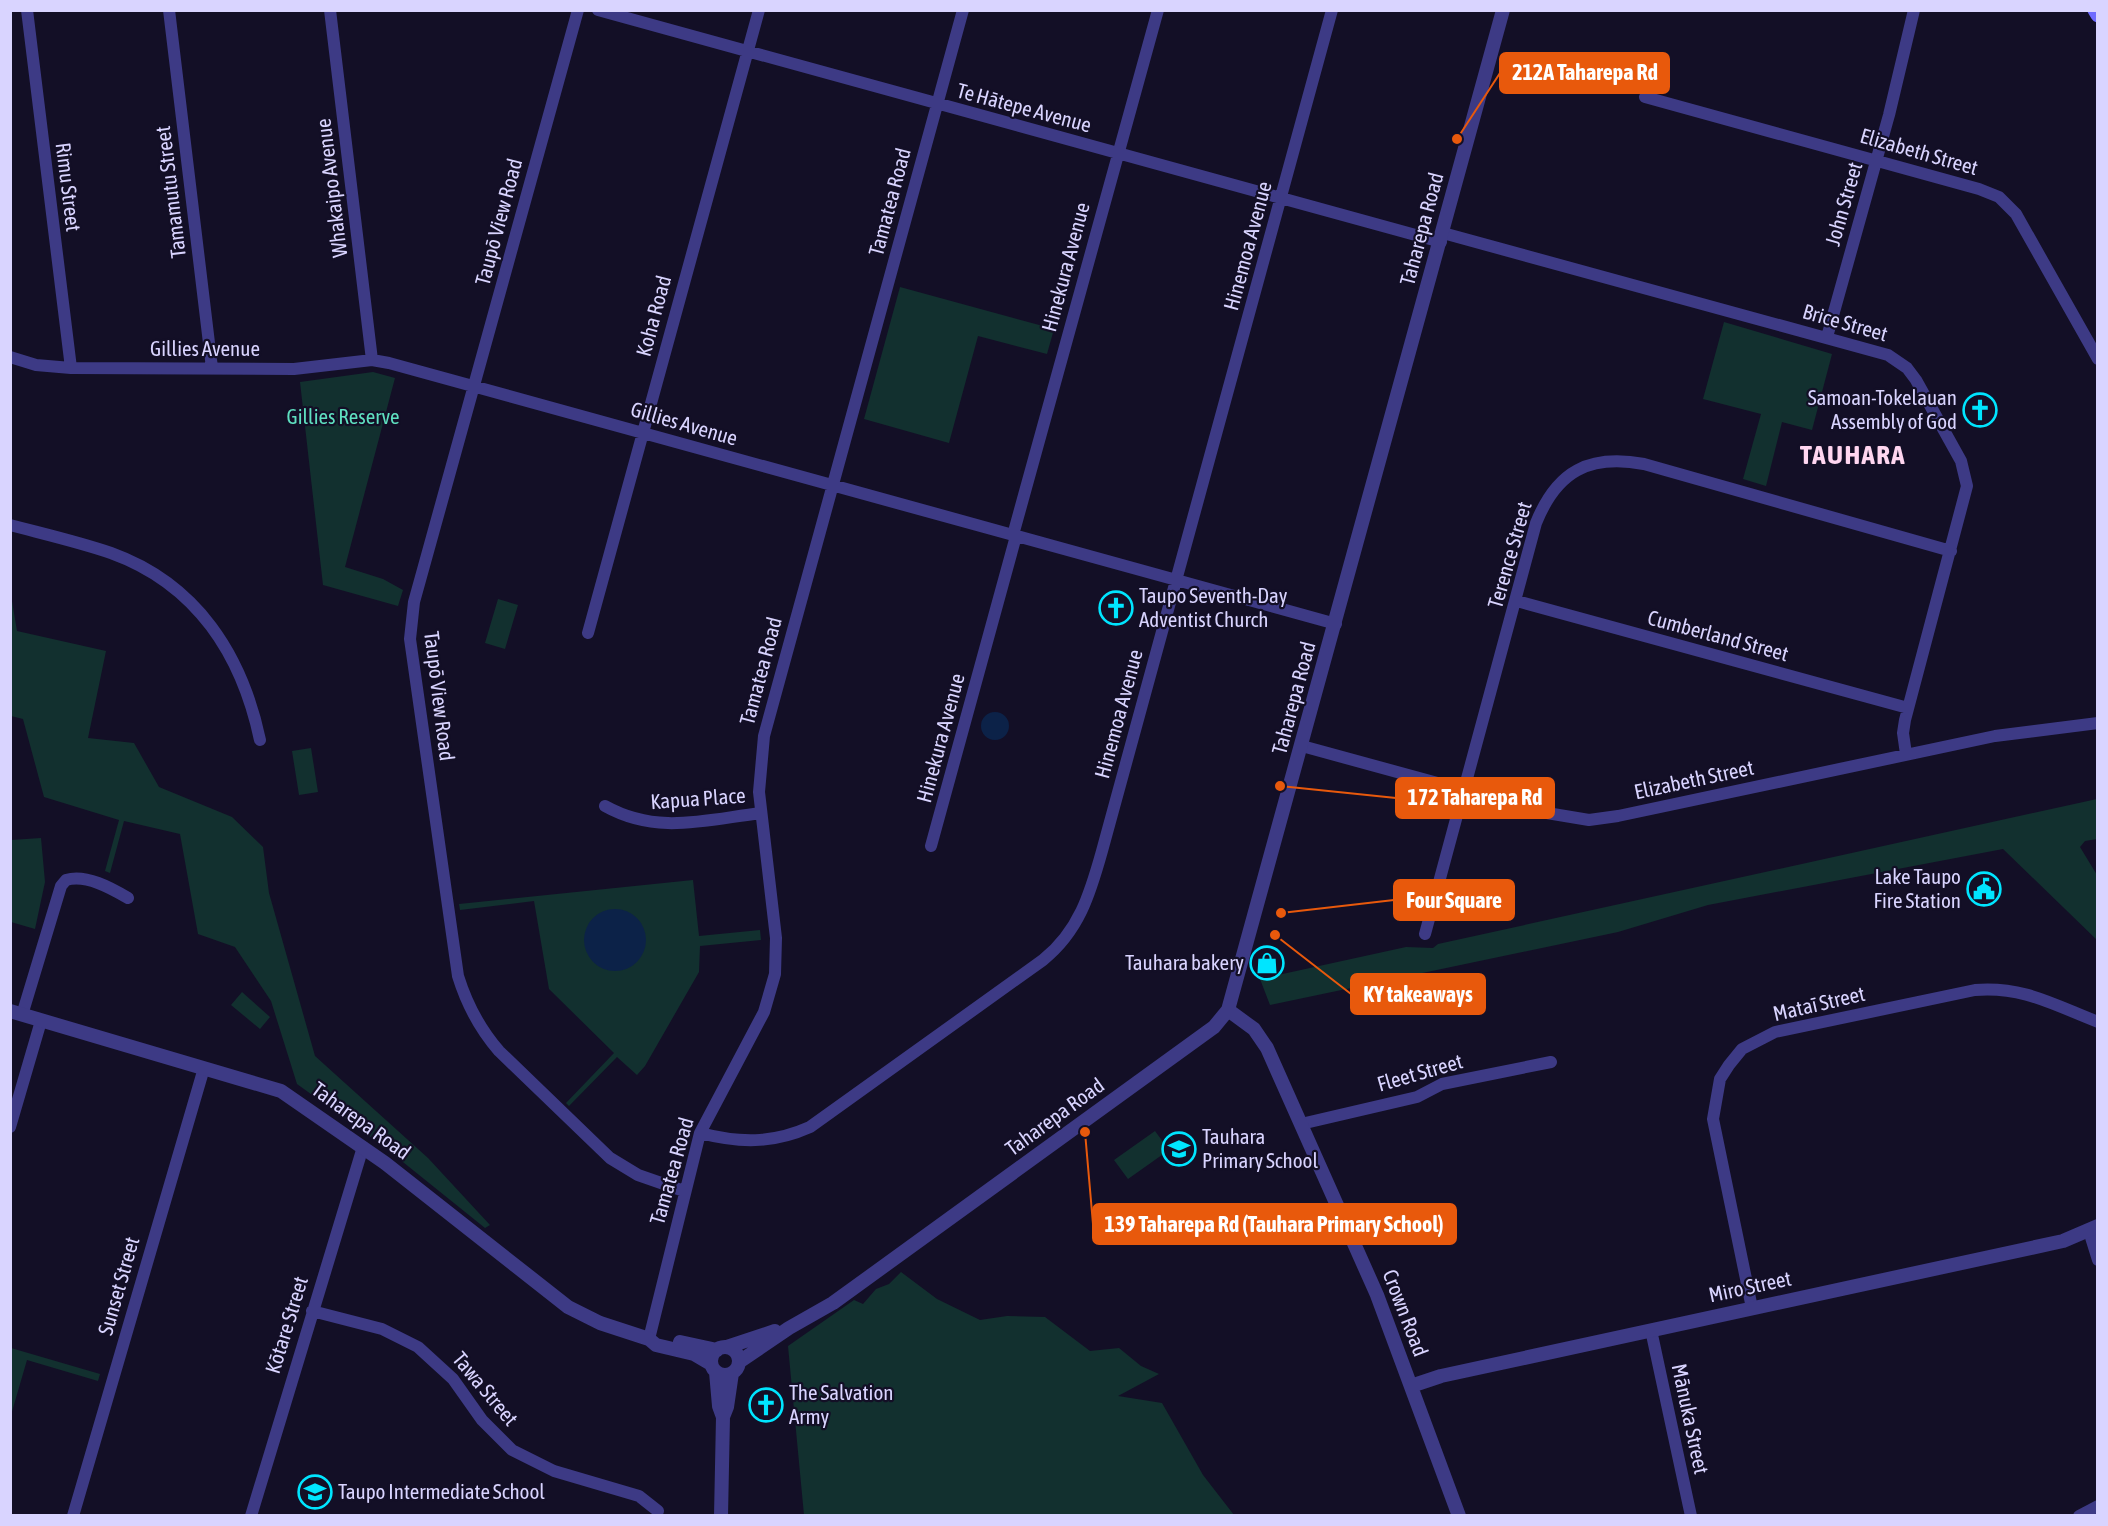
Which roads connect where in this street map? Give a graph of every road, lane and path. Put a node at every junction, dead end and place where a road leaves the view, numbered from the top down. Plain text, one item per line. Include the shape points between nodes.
1 (27, 10) edge
2 (169, 10) edge
3 (330, 10) edge
4 (578, 10) edge
5 (598, 10) edge
6 (759, 10) edge
7 (963, 10) edge
8 (1158, 10) edge
9 (1332, 10) edge
10 (1503, 10) edge
11 (1914, 10) edge
12 (2095, 10) edge
13 (2097, 15) edge
14 (747, 52) junction
15 (1645, 97) dead end
16 (937, 104) junction
17 (1118, 154) junction
18 (1877, 160) junction
19 (1281, 199) junction
20 (1442, 238) junction
21 (1827, 337) junction
22 (10, 357) edge
23 (2097, 359) edge
24 (372, 360) junction
25 (71, 368) junction
26 (212, 368) junction
27 (474, 387) junction
28 (643, 433) junction
29 (832, 486) junction
30 (10, 525) edge
31 (1014, 535) junction
32 (1951, 551) junction
33 (1176, 579) junction
34 (1517, 601) junction
35 (1336, 624) junction
36 (588, 633) dead end
37 (1908, 708) junction
38 (2097, 723) edge
39 (260, 740) dead end
40 (1302, 746) junction
41 (1906, 754) junction
42 (1465, 790) junction
43 (605, 806) dead end
44 (761, 813) junction
45 (931, 846) dead end
46 (128, 898) dead end
47 (1425, 934) dead end
48 (1228, 1010) junction
49 (16, 1013) edge
50 (41, 1021) junction
51 (2097, 1022) edge
52 (1551, 1062) dead end
53 (204, 1068) junction
54 (1301, 1124) junction
55 (10, 1127) edge
56 (700, 1133) junction
57 (363, 1147) junction
58 (684, 1191) junction
59 (2093, 1229) edge
60 (2097, 1260) edge
61 (1752, 1308) junction
62 (312, 1311) junction
63 (789, 1328) junction
64 (1651, 1330) junction
65 (649, 1339) junction
66 (722, 1349) junction
67 (713, 1368) junction
68 (736, 1368) junction
69 (1411, 1386) junction
70 (723, 1417) junction
71 (2097, 1506) edge
72 (658, 1511) dead end
73 (73, 1515) edge
74 (251, 1515) edge
75 (721, 1515) edge
76 (1459, 1515) edge
77 (1691, 1515) edge
78 (2079, 1515) edge

1 - 25 street, Rimu Street
2 - 26 street, Tamamutu Street
3 - 24 street, Whakaipo Avenue
4 - 27 street, Taupō View Road
5 - 14 street, Te Hātepe Avenue
6 - 14 street, Koha Road
7 - 16 street, Tamatea Road
8 - 17 street, Hinekura Avenue
9 - 19 street, Hinemoa Avenue
10 - 20 street, Taharepa Road
11 - 18 street, John Street
12 - 13 main road
14 - 16 street, Te Hātepe Avenue
14 - 28 street, Koha Road
15 - 18 street, Elizabeth Street
16 - 17 street, Te Hātepe Avenue
16 - 29 street, Tamatea Road
17 - 19 street, Te Hātepe Avenue
17 - 31 street, Hinekura Avenue
18 - 21 street, John Street
18 - 23 street, Elizabeth Street via 1990,192 2008,204
19 - 20 street, Te Hātepe Avenue
19 - 33 street, Hinemoa Avenue
20 - 21 street, Brice Street
20 - 35 street, Taharepa Road
21 - 32 street, Brice Street via 1888,355 1916,380 1966,474 1966,498
22 - 25 street, Gillies Avenue via 36,365
24 - 26 street, Gillies Avenue via 294,369
24 - 27 street, Gillies Avenue
25 - 26 street, Gillies Avenue
27 - 28 street, Gillies Avenue
27 - 58 street, Taupō View Road via 410,626 458,976 465,1000 486,1036 593,1143 631,1171
28 - 29 street, Gillies Avenue
28 - 36 street, Koha Road
29 - 31 street, Gillies Avenue
29 - 44 street, Tamatea Road via 764,736 759,773
30 - 39 street via 112,554 171,585 228,648 246,684
31 - 33 street, Gillies Avenue
31 - 45 street, Hinekura Avenue
32 - 34 street, Terence Street via 1644,464 1609,460 1567,476 1549,496 1536,523
32 - 37 street, Brice Street
33 - 35 street, Gillies Avenue
33 - 56 street, Hinemoa Avenue via 1091,890 1068,936 1043,960 810,1128 757,1142
34 - 37 street, Cumberland Street
34 - 42 street, Terence Street
35 - 40 street, Taharepa Road
37 - 41 street, Brice Street via 1903,733
38 - 41 street, Elizabeth Street via 1995,736
40 - 42 street, Elizabeth Street
40 - 48 street, Taharepa Road
41 - 42 street, Elizabeth Street via 1589,820 1547,813
42 - 47 street, Terence Street
43 - 44 street, Kapua Place via 624,817 669,825
44 - 56 street, Tamatea Road via 776,938 775,974 760,1020
46 - 49 street via 82,879 66,880
48 - 54 street, Crown Road via 1261,1038
48 - 63 street, Taharepa Road via 1214,1027 833,1304
49 - 50 street, Taharepa Road
50 - 53 street, Taharepa Road
50 - 55 street
51 - 61 street, Mataī Street via 2011,989 1991,989 1775,1032 1742,1049 1720,1079 1713,1119
52 - 54 street, Fleet Street via 1442,1084 1417,1096
53 - 57 street, Taharepa Road via 281,1091
53 - 73 street, Sunset Street
54 - 69 street, Crown Road via 1377,1295
56 - 58 street, Tamatea Road
57 - 62 street, Kōtare Street
57 - 65 street, Taharepa Road via 568,1307 600,1323
58 - 65 street, Tamatea Road
59 - 60 street
59 - 61 street, Miro Street via 2063,1241
61 - 64 street, Miro Street
62 - 72 street, Tawa Street via 382,1329 418,1347 453,1379 482,1420 512,1450 554,1472 639,1496
62 - 74 street, Kōtare Street
63 - 66 street, Taharepa Road
63 - 68 street, Taharepa Road
64 - 69 street, Miro Street
64 - 77 street, Mānuka Street
65 - 66 street, Taharepa Road via 658,1336
65 - 67 street, Taharepa Road via 656,1345 694,1354
66 - 67 street via 712,1356
66 - 68 street via 734,1351
67 - 68 street, Taharepa Road via 724,1375
67 - 70 street
68 - 70 street
69 - 76 street, Crown Road
70 - 75 street
71 - 78 street

